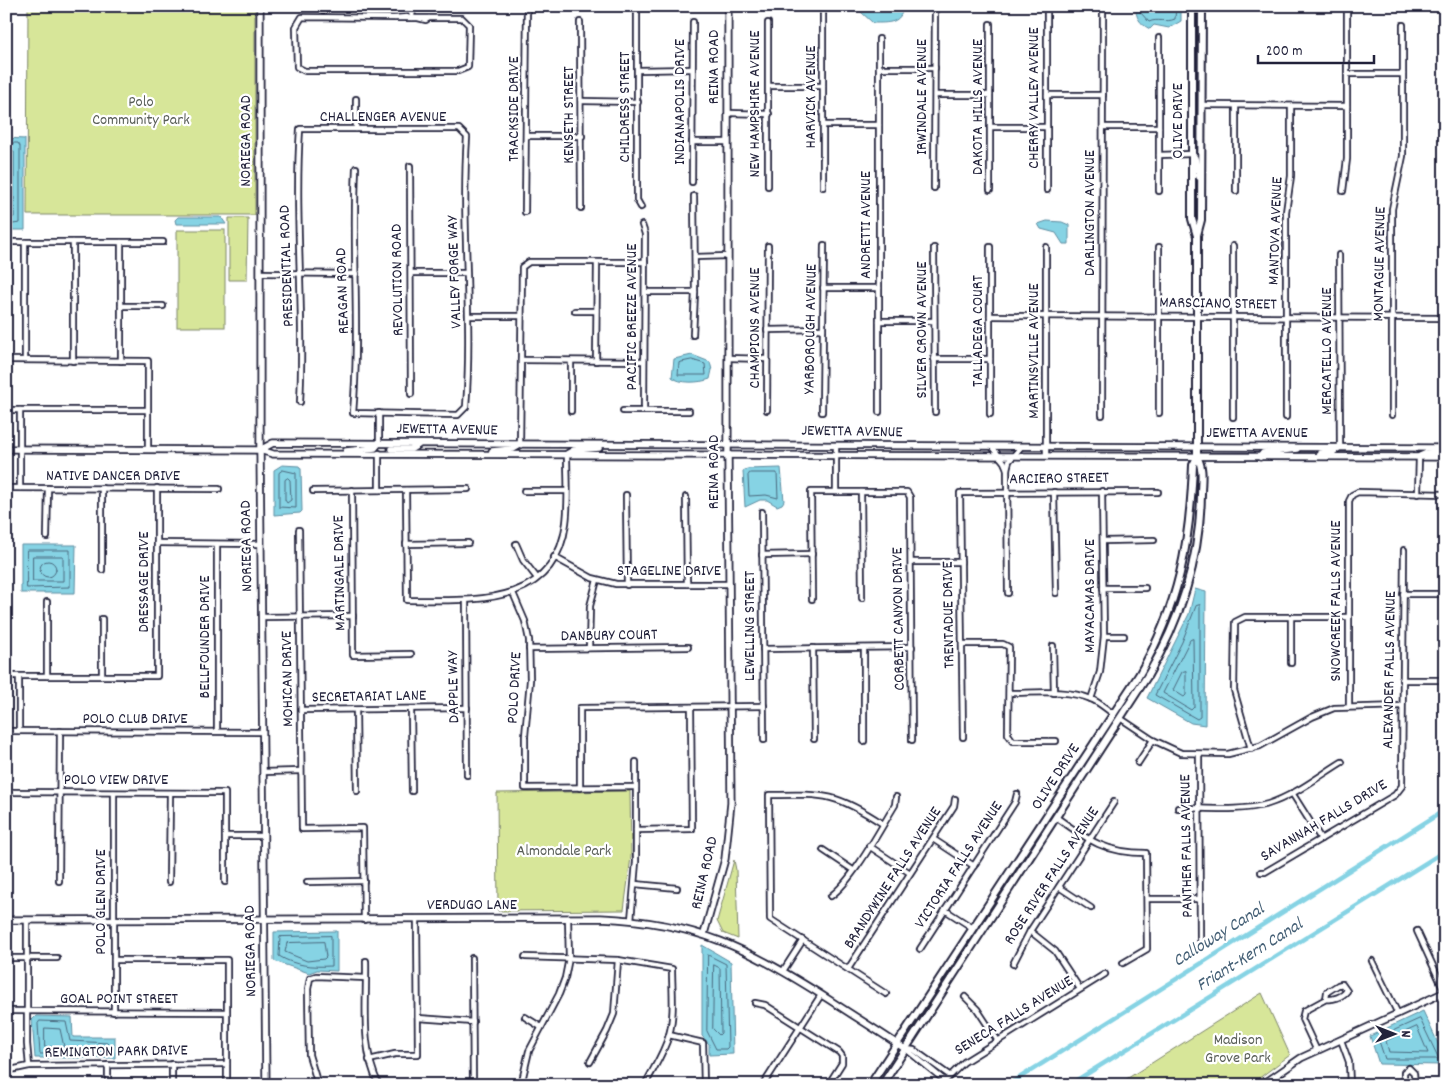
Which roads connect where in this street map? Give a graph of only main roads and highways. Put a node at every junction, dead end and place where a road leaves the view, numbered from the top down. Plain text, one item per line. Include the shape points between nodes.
1 (1192, 6) edge
2 (1202, 6) edge
3 (1192, 70) junction
4 (1202, 105) junction
5 (1197, 236) junction
6 (1197, 457) junction
7 (1191, 515) junction
8 (1194, 558) junction
9 (1165, 624) junction
10 (1158, 658) junction
11 (1131, 687) junction
12 (1114, 714) junction
13 (1120, 718) junction
14 (1102, 747) junction
15 (1068, 785) junction
16 (1056, 817) junction
17 (973, 928) junction
18 (964, 958) junction
19 (870, 1085) edge
20 (882, 1085) edge

1 - 3 main road, OLIVE DRIVE
2 - 4 main road, OLIVE DRIVE
3 - 4 main road via 1197,101
3 - 5 main road, OLIVE DRIVE via 1192,219
4 - 5 main road, OLIVE DRIVE via 1201,220
5 - 6 main road, OLIVE DRIVE
6 - 7 main road, OLIVE DRIVE via 1193,466
6 - 8 main road, OLIVE DRIVE via 1202,465 1201,510
7 - 8 main road via 1191,555
7 - 9 main road, OLIVE DRIVE via 1184,565
8 - 10 main road, OLIVE DRIVE via 1183,601
9 - 10 main road via 1168,629
9 - 11 main road, OLIVE DRIVE
10 - 13 main road, OLIVE DRIVE
11 - 12 main road, OLIVE DRIVE
11 - 13 main road
12 - 14 main road
12 - 15 main road, OLIVE DRIVE
13 - 14 main road, OLIVE DRIVE
14 - 16 main road, OLIVE DRIVE
15 - 16 main road via 1057,807
15 - 17 main road, OLIVE DRIVE
16 - 18 main road, OLIVE DRIVE
17 - 18 main road via 974,934
17 - 19 main road, OLIVE DRIVE
18 - 20 main road, OLIVE DRIVE

